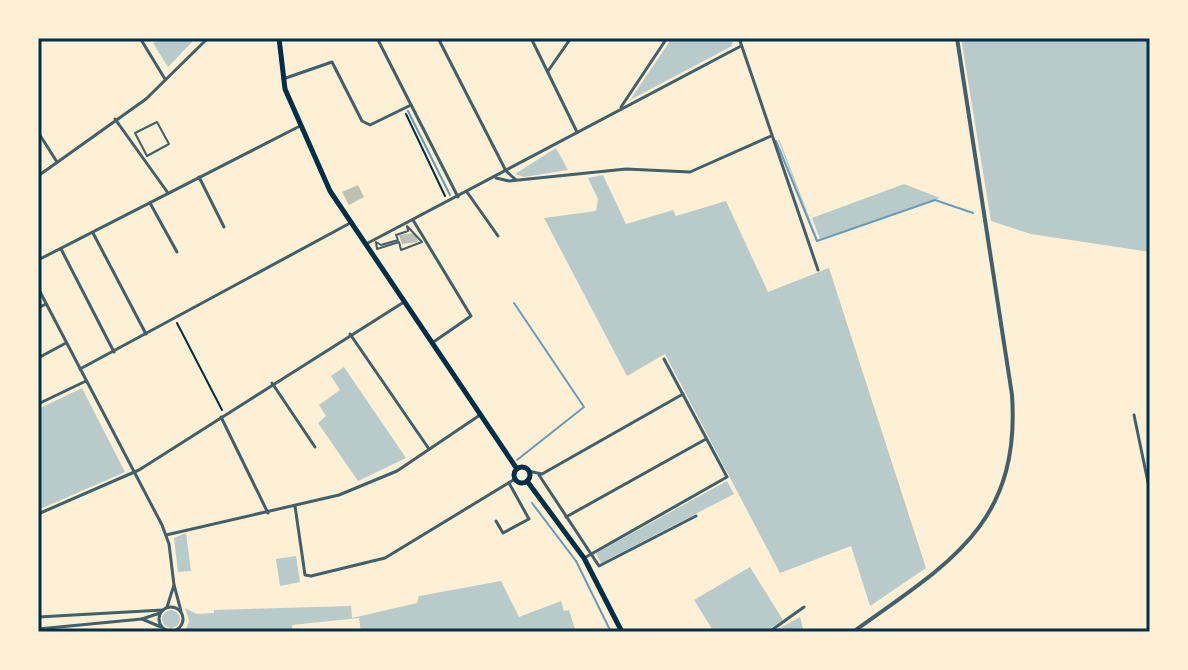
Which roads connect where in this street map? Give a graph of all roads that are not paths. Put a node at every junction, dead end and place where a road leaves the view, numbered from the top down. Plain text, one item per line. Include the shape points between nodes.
1 (140, 38) edge
2 (208, 38) edge
3 (279, 38) edge
4 (377, 38) edge
5 (438, 38) edge
6 (531, 38) edge
7 (571, 38) edge
8 (667, 38) edge
9 (739, 38) edge
10 (957, 38) edge
11 (741, 46) junction
12 (548, 71) junction
13 (165, 79) junction
14 (283, 79) junction
15 (411, 105) junction
16 (619, 110) junction
17 (115, 119) junction
18 (300, 126) junction
19 (38, 132) edge
20 (578, 133) junction
21 (771, 136) junction
22 (147, 156) joint
23 (57, 162) junction
24 (506, 171) junction
25 (38, 176) edge
26 (199, 177) junction
27 (495, 178) junction
28 (516, 180) junction
29 (467, 192) junction
30 (168, 193) junction
31 (458, 197) junction
32 (150, 203) junction
33 (412, 219) junction
34 (352, 222) junction
35 (224, 227) dead end
36 (93, 233) junction
37 (498, 236) dead end
38 (378, 241) joint
39 (366, 244) junction
40 (61, 249) junction
41 (177, 252) dead end
42 (38, 260) edge
43 (818, 270) dead end
44 (38, 288) edge
45 (404, 302) junction
46 (46, 304) junction
47 (38, 308) edge
48 (146, 334) junction
49 (350, 334) junction
50 (66, 343) junction
51 (432, 343) junction
52 (114, 352) junction
53 (38, 358) edge
54 (664, 359) dead end
55 (80, 369) junction
56 (86, 381) junction
57 (272, 383) junction
58 (683, 394) junction
59 (38, 404) edge
60 (223, 415) junction
61 (480, 415) junction
62 (1134, 415) dead end
63 (706, 439) junction
64 (315, 447) dead end
65 (429, 449) junction
66 (517, 469) junction
67 (528, 471) junction
68 (133, 473) junction
69 (539, 475) junction
70 (512, 481) junction
71 (527, 481) junction
72 (1150, 492) edge
73 (295, 506) junction
74 (268, 513) junction
75 (38, 514) edge
76 (696, 516) dead end
77 (566, 517) junction
78 (496, 521) dead end
79 (166, 535) junction
80 (591, 551) junction
81 (584, 558) junction
82 (174, 585) junction
83 (804, 607) dead end
84 (164, 609) junction
85 (181, 611) junction
86 (38, 617) edge
87 (142, 619) junction
88 (182, 625) junction
89 (38, 629) edge
90 (166, 630) edge
91 (181, 632) edge
92 (622, 632) edge
93 (769, 632) edge
94 (853, 632) edge

1 - 13 street
2 - 13 street
3 - 14 main road
4 - 15 street
5 - 24 street
6 - 12 street
7 - 12 street
8 - 16 street
9 - 11 street
10 - 94 street via 1012,395 1008,471 985,523 963,548
11 - 16 street
11 - 21 street
12 - 20 street
13 - 17 street
14 - 15 street via 332,62 362,121 370,125
14 - 18 main road
15 - 31 street
16 - 20 street
17 - 23 street
17 - 30 street
18 - 26 street
18 - 34 main road via 330,191
19 - 23 street
20 - 24 street
21 - 28 street via 690,172 626,169
21 - 43 street
22 - 22 street via 135,133 157,122 169,144
23 - 25 street
24 - 27 street
24 - 28 street
26 - 30 street
26 - 35 street
27 - 28 street
27 - 29 street
29 - 31 street
29 - 37 street
30 - 32 street
31 - 33 street
32 - 36 street
32 - 41 street
33 - 39 street
33 - 51 street via 471,316
34 - 39 main road
34 - 48 street
36 - 40 street
36 - 48 street
38 - 38 street via 377,249 399,242 401,250 422,242 407,226 408,231 396,235 398,240 381,245
39 - 45 main road
40 - 42 street
40 - 52 street
44 - 46 street
45 - 49 street
45 - 51 main road
46 - 47 street
46 - 50 street
48 - 52 street
49 - 57 street
49 - 65 street
50 - 53 street
50 - 55 street
51 - 61 main road
52 - 55 street
54 - 58 street
55 - 56 street
56 - 59 street
56 - 68 street
57 - 60 street
57 - 64 street
58 - 63 street
58 - 69 street
60 - 68 street
60 - 74 street
61 - 65 street
61 - 66 main road
62 - 72 street
63 - 77 street
63 - 80 street via 727,477
65 - 73 street via 397,471 328,499
66 - 67 main road
66 - 70 main road
67 - 69 street
67 - 71 main road
68 - 75 street
68 - 79 street
69 - 77 street
70 - 71 main road
70 - 73 street via 385,558 311,576 305,575
70 - 78 street via 529,519 503,533
71 - 81 main road
73 - 74 street
74 - 79 street
76 - 80 street via 601,567
77 - 80 street
79 - 82 street
80 - 81 street
81 - 92 main road
82 - 84 street
82 - 85 street
83 - 93 street
84 - 85 street
84 - 86 street
84 - 87 street
84 - 90 street via 159,620
85 - 88 street
87 - 89 street
87 - 90 street
88 - 90 street
88 - 91 street

